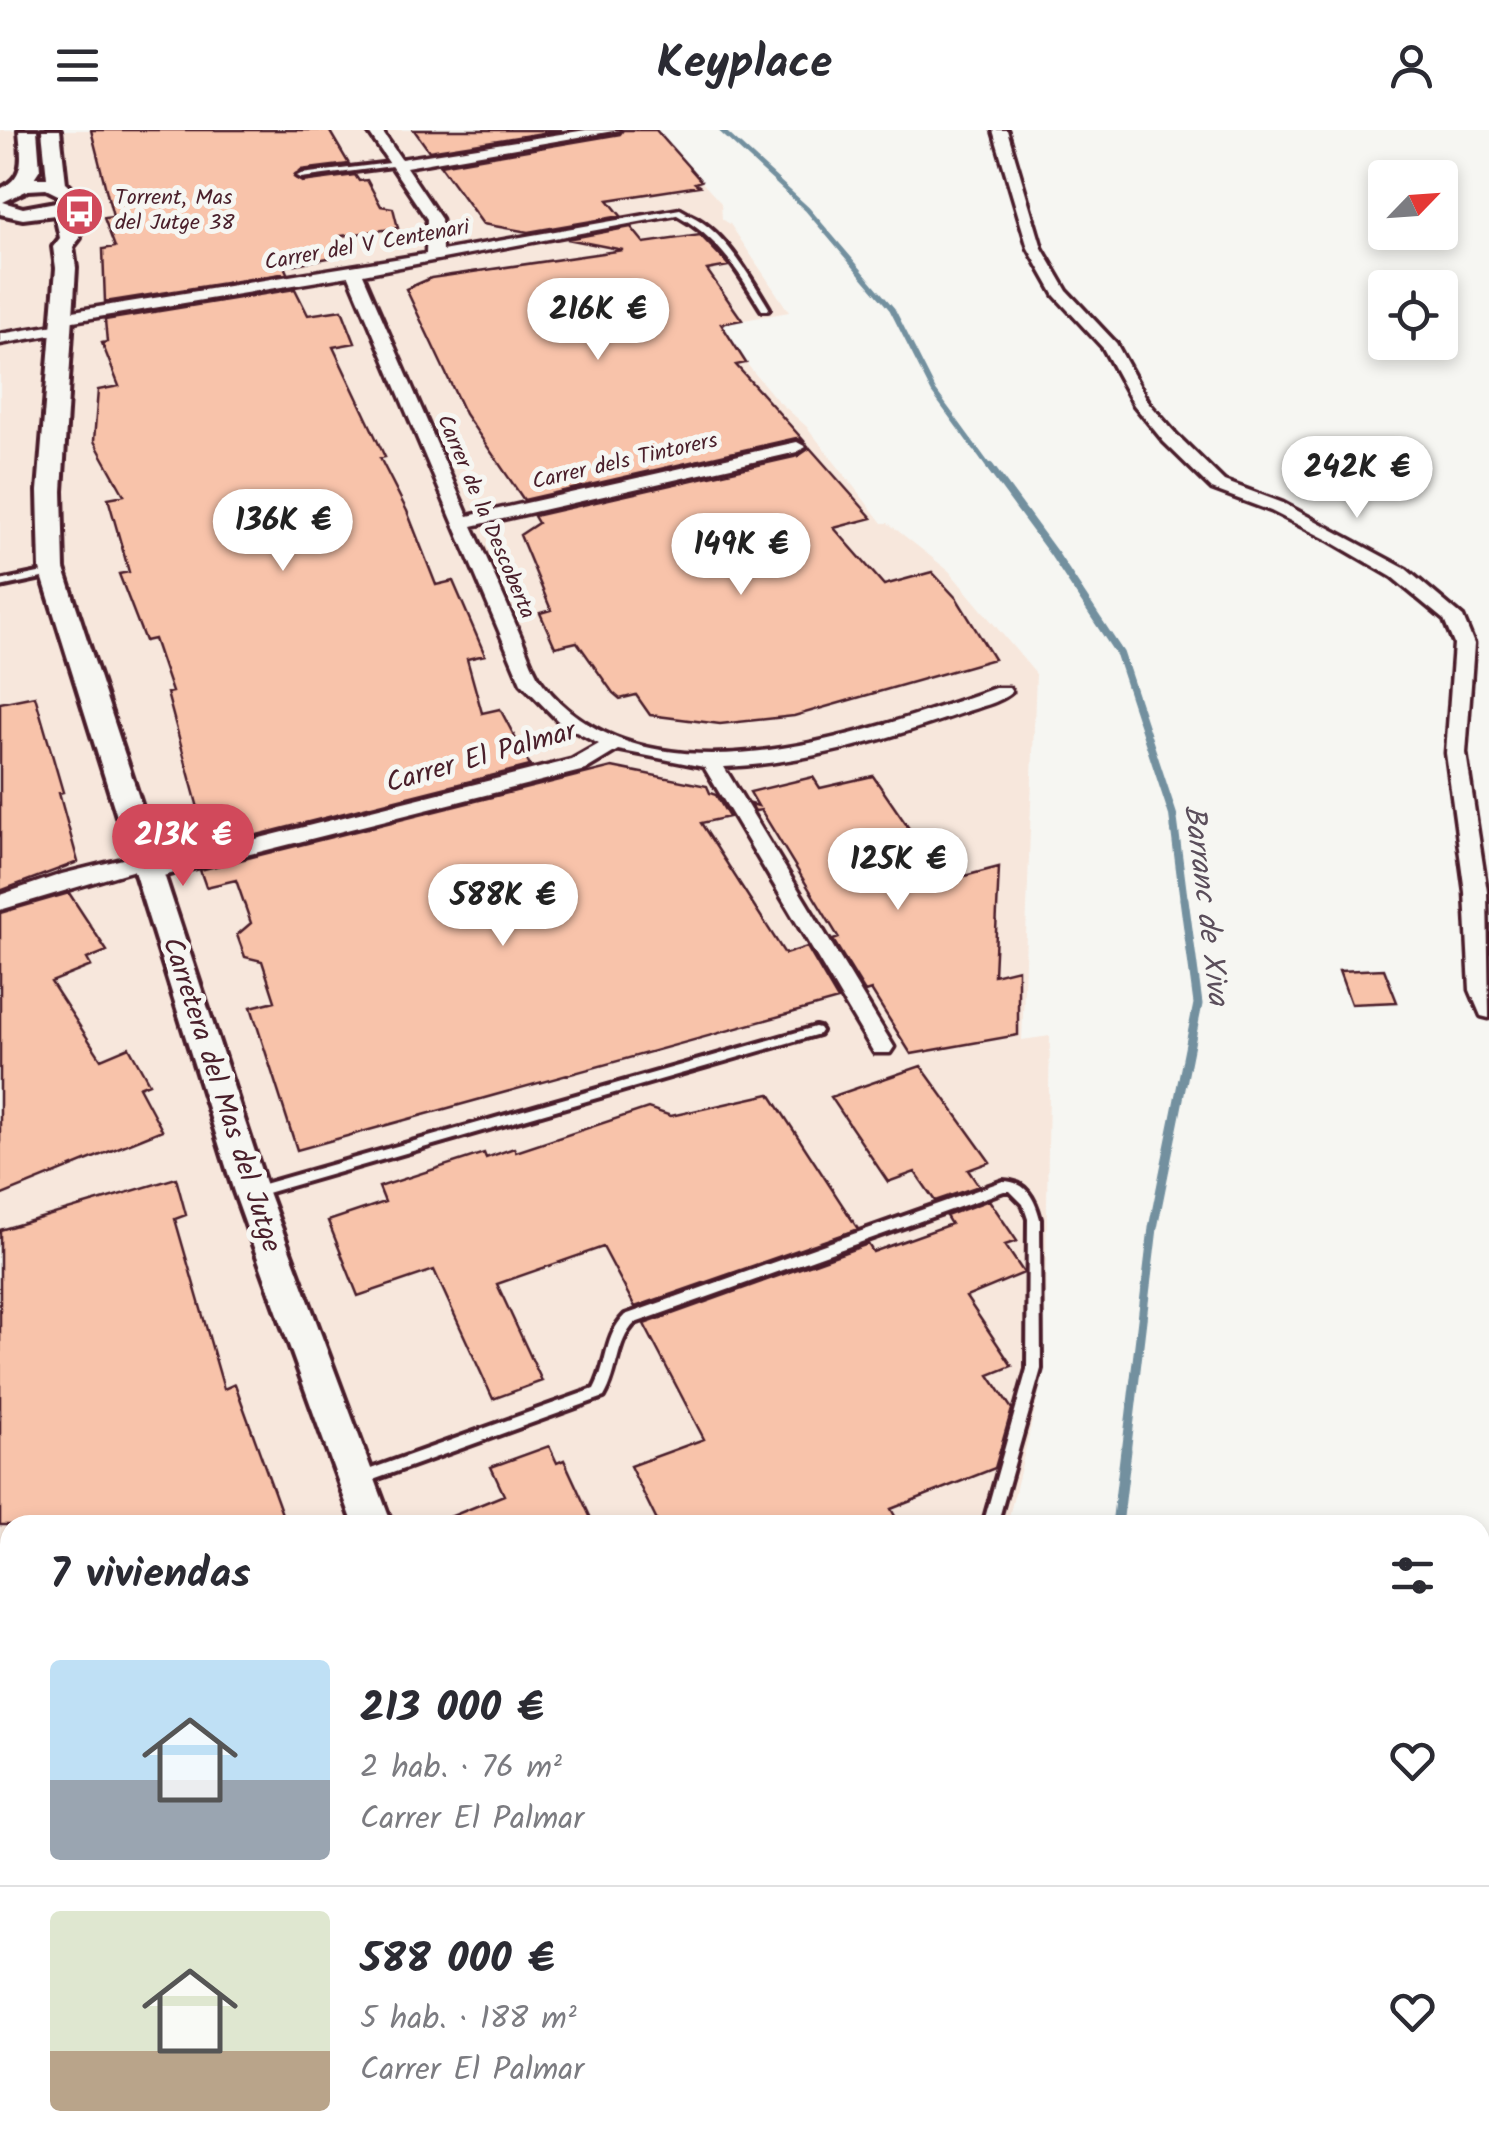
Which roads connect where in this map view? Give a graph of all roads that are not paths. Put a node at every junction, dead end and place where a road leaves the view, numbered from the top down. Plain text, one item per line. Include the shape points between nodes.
1 (28, 130) edge
2 (51, 130) edge
3 (374, 130) edge
4 (612, 130) edge
5 (1000, 130) edge
6 (398, 164) junction
7 (301, 176) dead end
8 (57, 185) junction
9 (8, 203) edge
10 (63, 206) junction
11 (680, 213) joint
12 (63, 247) junction
13 (434, 257) junction
14 (354, 272) junction
15 (765, 308) dead end
16 (61, 324) junction
17 (0, 339) edge
18 (797, 447) dead end
19 (464, 522) junction
20 (53, 573) junction
21 (0, 584) edge
22 (1002, 692) dead end
23 (615, 743) junction
24 (710, 762) junction
25 (145, 867) junction
26 (0, 903) edge
27 (1489, 1010) edge
28 (815, 1031) dead end
29 (882, 1047) dead end
30 (251, 1192) junction
31 (356, 1480) junction
32 (369, 1515) edge
33 (993, 1515) edge

1 - 9 street via 31,169
2 - 8 street
3 - 6 street
4 - 6 street
5 - 27 street via 1035,248 1060,292 1110,346 1142,405 1170,438 1218,486 1336,537 1399,573 1453,617 1464,644 1456,753
6 - 7 lane
6 - 13 street via 434,219
8 - 9 street
8 - 10 street, Carretera del Mas del Jutge via 70,195
9 - 10 street
9 - 12 street
10 - 12 street, Carretera del Mas del Jutge via 70,238
11 - 13 street, Carrer del V Centenari
11 - 15 lane via 708,226
12 - 16 street, Carretera del Mas del Jutge
13 - 14 street, Carrer del V Centenari
14 - 16 street, Carrer del V Centenari
14 - 19 street, Carrer de la Descoberta
16 - 17 street, Carrer del V Centenari
16 - 20 street, Carretera del Mas del Jutge via 50,490
18 - 19 street, Carrer dels Tintorers
19 - 23 street, Carrer de la Descoberta via 531,683 557,714
20 - 21 lane
20 - 25 street, Carretera del Mas del Jutge
22 - 24 street, Carrer El Palmar via 805,753
23 - 24 street, Carrer El Palmar
23 - 25 street, Carrer El Palmar via 578,765
24 - 29 street
25 - 26 street, Carrer El Palmar via 70,879
25 - 30 street, Carretera del Mas del Jutge
28 - 30 lane
30 - 31 street, Carretera del Mas del Jutge
31 - 32 street, Carretera del Mas del Jutge
31 - 33 lane via 599,1393 616,1334 630,1318 1013,1186 1034,1218 1034,1369

